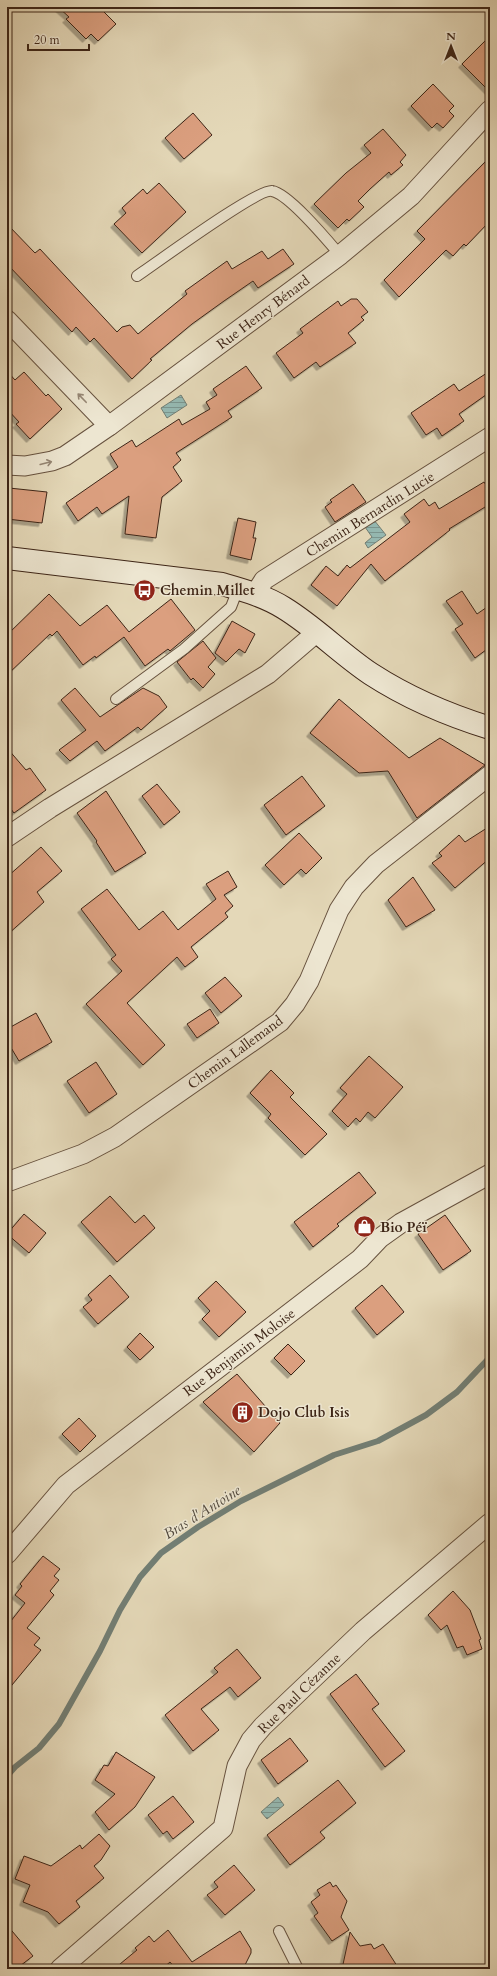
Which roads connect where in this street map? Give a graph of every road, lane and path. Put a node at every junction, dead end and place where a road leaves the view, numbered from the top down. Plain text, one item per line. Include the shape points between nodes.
1 (490, 110) edge
2 (340, 255) junction
3 (137, 276) dead end
4 (7, 320) edge
5 (109, 426) junction
6 (490, 438) edge
7 (7, 465) edge
8 (7, 558) edge
9 (246, 592) junction
10 (317, 632) junction
11 (116, 699) dead end
12 (490, 728) edge
13 (490, 775) edge
14 (7, 837) edge
15 (490, 1174) edge
16 (7, 1182) edge
17 (490, 1523) edge
18 (7, 1554) edge
19 (279, 1931) dead end
20 (60, 1969) edge
21 (298, 1969) edge

1 - 2 street, Rue Henry Bénard via 411,196
2 - 3 lane via 282,195 265,191
2 - 5 street, Rue Henry Bénard
5 -> 4 street
7 -> 5 street, Rue Henry Bénard via 25,466 52,461 65,456
6 - 9 street, Chemin Bernardin Lucie
8 - 9 main road via 222,584
9 - 10 main road via 283,608
9 - 11 lane via 184,649
10 - 12 main road via 370,673 408,697
10 - 14 street via 268,674
13 - 16 street, Chemin Lallemand via 376,864 354,887 339,910 309,981 296,1004 280,1022 115,1137 83,1154
15 - 18 street, Rue Benjamin Moloise via 401,1223 380,1238 360,1259 66,1485
17 - 20 street, Rue Paul Cézanne via 363,1631 262,1726 237,1766 223,1828
19 - 21 lane

